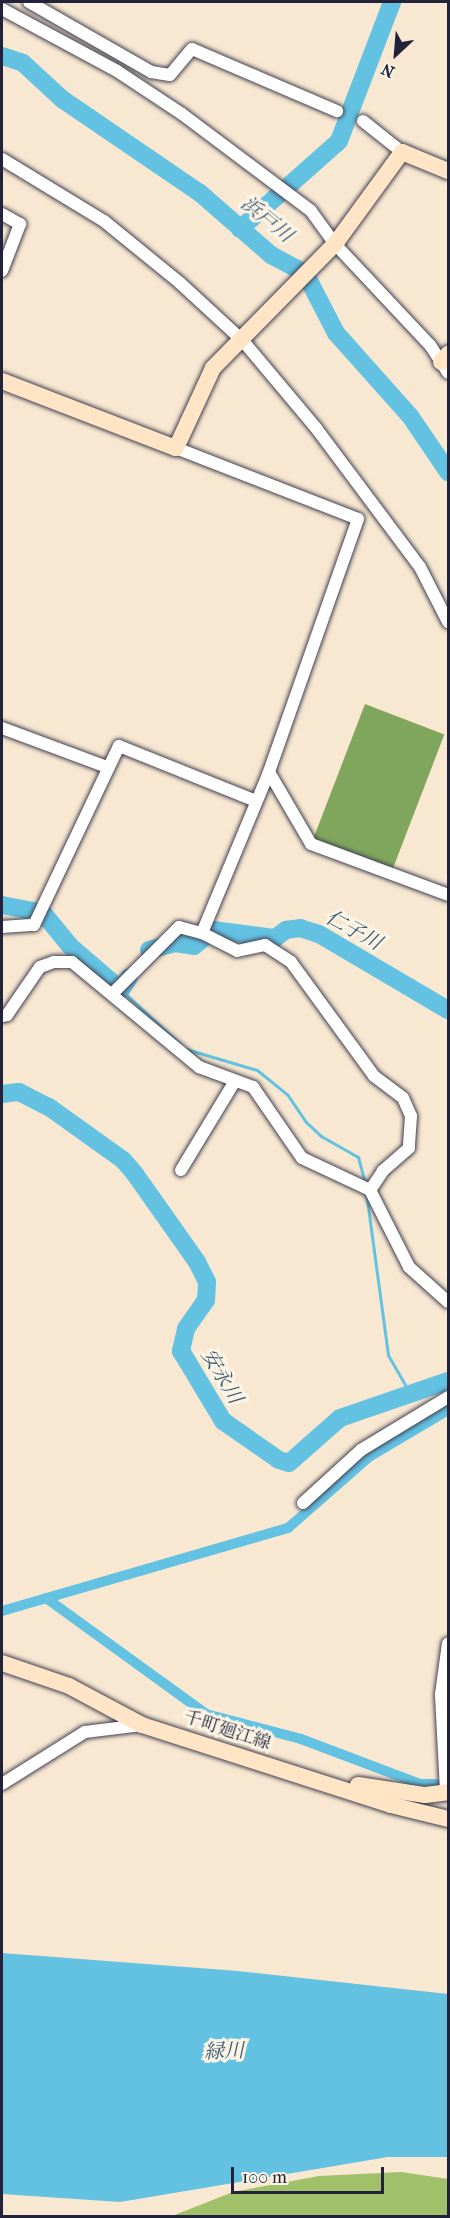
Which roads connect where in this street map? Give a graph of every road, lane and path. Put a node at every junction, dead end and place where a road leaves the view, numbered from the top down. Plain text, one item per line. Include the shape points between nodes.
1 (29, 2) edge
2 (43, 5) edge
3 (2, 9) edge
4 (337, 111) dead end
5 (363, 121) dead end
6 (402, 152) junction
7 (2, 159) edge
8 (448, 171) edge
9 (2, 214) edge
10 (334, 244) junction
11 (2, 271) edge
12 (243, 341) junction
13 (446, 363) edge
14 (2, 381) edge
15 (176, 448) junction
16 (448, 622) edge
17 (2, 728) edge
18 (107, 767) junction
19 (269, 772) junction
20 (256, 801) junction
21 (448, 895) edge
22 (2, 927) edge
23 (202, 933) junction
24 (114, 992) junction
25 (2, 1016) edge
26 (235, 1081) junction
27 (181, 1170) dead end
28 (370, 1190) junction
29 (448, 1302) edge
30 (448, 1397) edge
31 (303, 1503) dead end
32 (448, 1643) edge
33 (2, 1663) edge
34 (142, 1725) junction
35 (445, 1742) edge
36 (316, 1781) junction
37 (2, 1784) edge
38 (447, 1791) edge
39 (448, 1820) edge

1 - 2 street
2 - 4 street via 151,72 170,75 192,48
3 - 10 street via 117,71 182,114 310,211
5 - 6 street
6 - 8 street
6 - 10 street
7 - 12 street via 104,221
9 - 11 street via 20,224
10 - 12 street
10 - 13 street
12 - 15 street via 206,377
12 - 16 street via 316,428 420,567
14 - 15 street
15 - 19 street via 358,519
17 - 18 street
18 - 20 street via 119,746
18 - 22 street via 34,926
19 - 20 street
19 - 21 street via 311,844
20 - 23 street
23 - 24 street via 179,927 168,934
23 - 28 street via 237,951 265,945 291,962 374,1076 403,1098 411,1116 409,1148 383,1171
24 - 25 street via 72,962 54,962 40,967 7,1015
24 - 26 street via 148,1028 199,1067
26 - 27 street
26 - 28 street via 253,1087 267,1103 302,1158
28 - 29 street via 409,1267
30 - 31 street via 361,1450
32 - 35 street via 441,1694
33 - 34 street, 千町廻江線 via 69,1686
34 - 36 street, 千町廻江線
34 - 37 street via 85,1732
35 - 38 street
36 - 38 street via 425,1795
36 - 39 street, 千町廻江線

